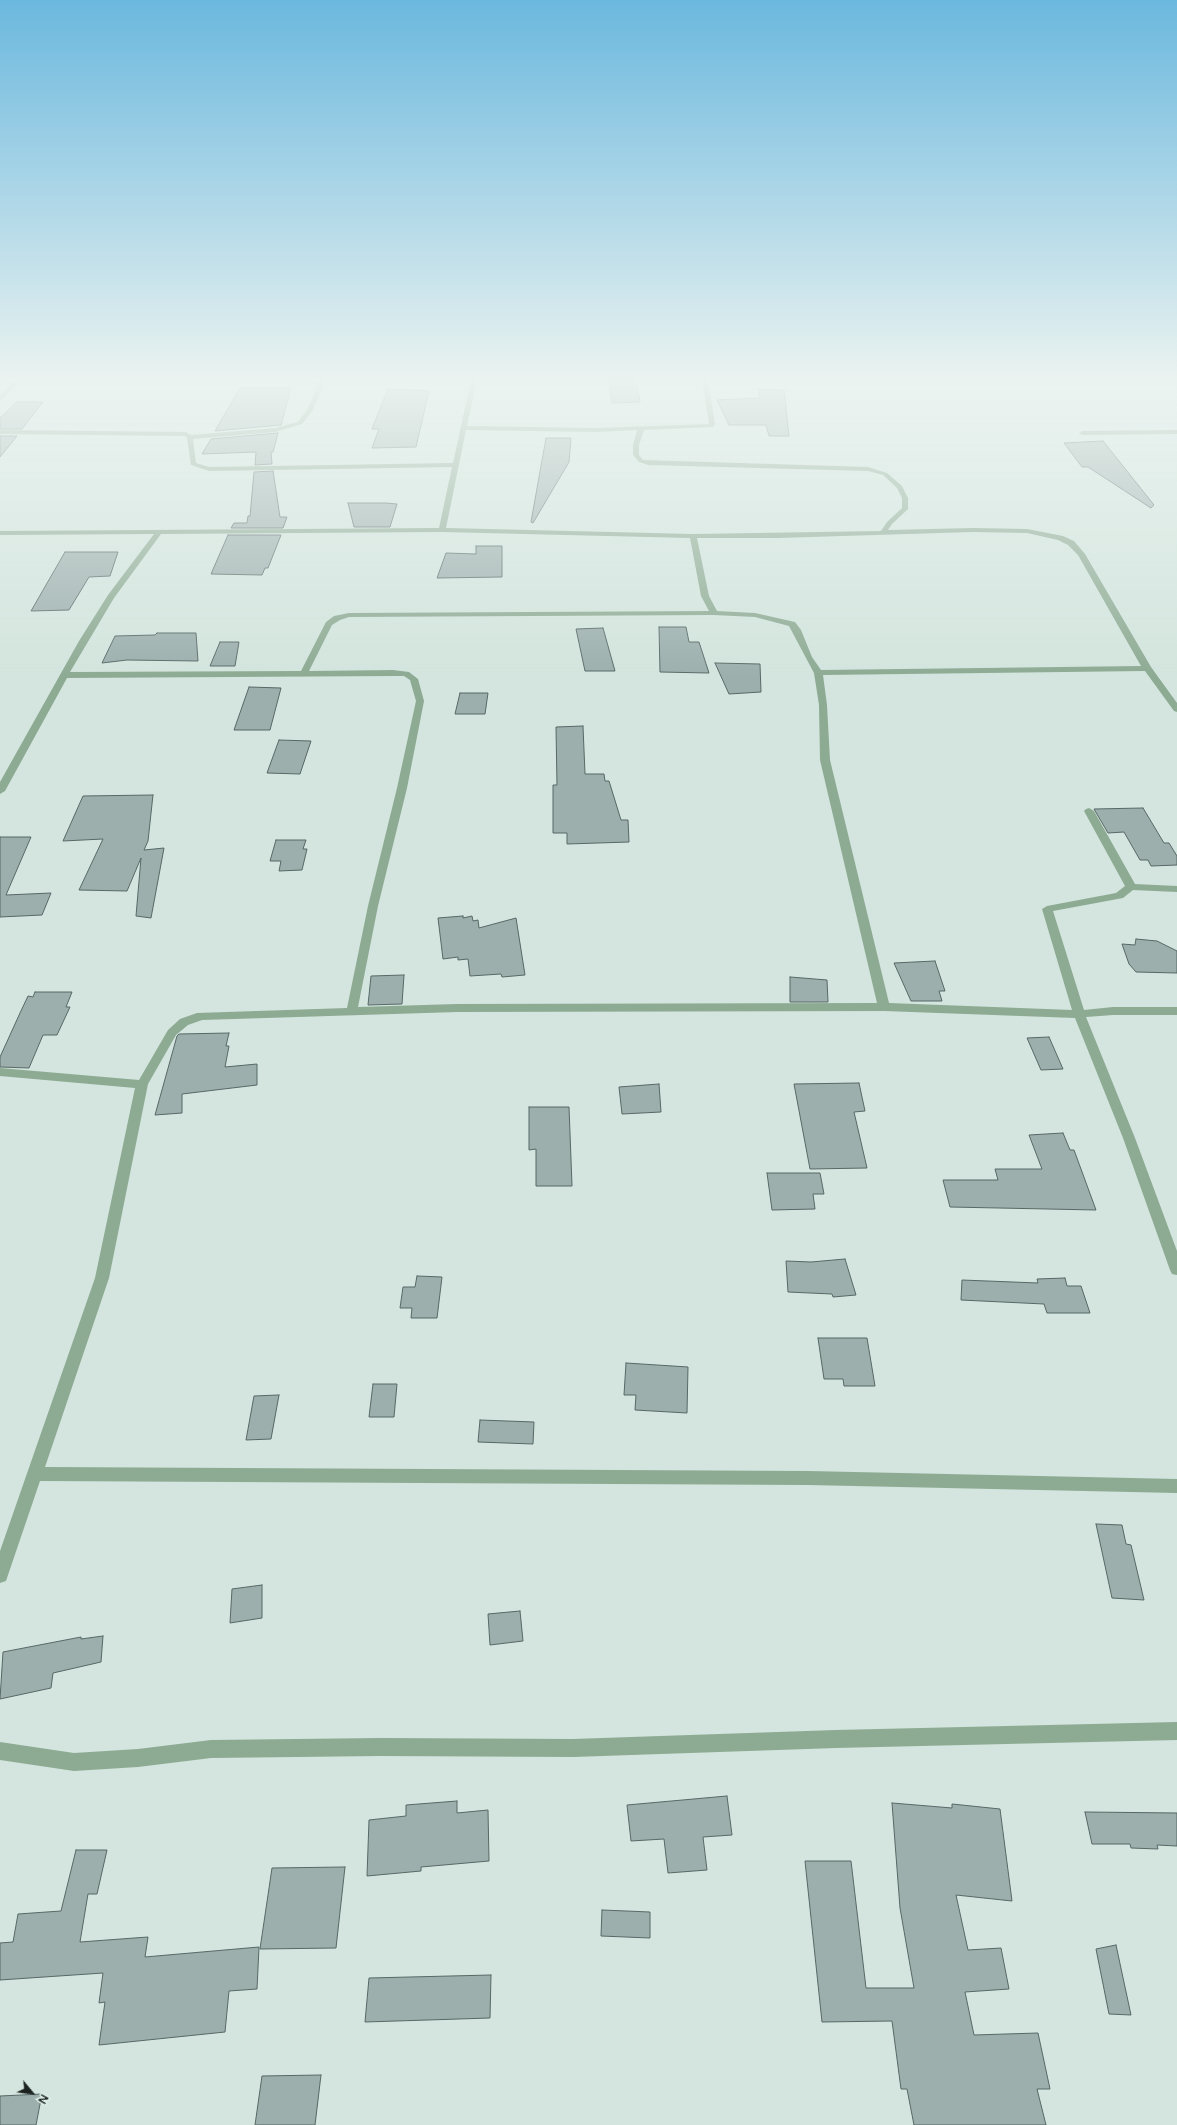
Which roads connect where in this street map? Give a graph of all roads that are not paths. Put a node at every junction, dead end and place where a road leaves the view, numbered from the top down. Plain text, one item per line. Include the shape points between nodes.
1 (453, 479) edge
2 (891, 479) edge
3 (442, 530) junction
4 (160, 531) junction
5 (884, 532) junction
6 (0, 533) edge
7 (693, 536) junction
8 (714, 613) junction
9 (1147, 668) junction
10 (818, 673) junction
11 (304, 674) junction
12 (64, 675) junction
13 (1177, 709) edge
14 (0, 791) edge
15 (1089, 811) dead end
16 (1131, 887) junction
17 (1177, 889) edge
18 (884, 1007) junction
19 (352, 1011) junction
20 (1177, 1011) edge
21 (1079, 1014) junction
22 (0, 1072) edge
23 (142, 1084) junction
24 (1177, 1270) edge
25 (35, 1474) junction
26 (1177, 1486) edge
27 (0, 1575) edge
28 (1177, 1731) edge
29 (0, 1751) edge

1 - 3 street
2 - 5 street via 900,487 905,498 905,509
3 - 4 street
3 - 7 street
4 - 6 street
4 - 12 street via 111,597
5 - 7 street
5 - 9 street via 1027,531 1046,534 1071,543 1081,554
7 - 8 street via 705,596
8 - 10 street via 755,615 792,624
8 - 11 street via 350,615 337,618 329,624
9 - 10 street
9 - 13 street
10 - 18 street via 825,760
11 - 12 street
11 - 19 street via 406,674 414,679 420,701
12 - 14 street
15 - 16 street
16 - 17 street
16 - 21 street via 1119,896 1047,909
18 - 19 street via 457,1008
18 - 21 street
19 - 23 street via 201,1016 184,1022 172,1033
20 - 21 street
21 - 24 street via 1130,1138
22 - 23 street
23 - 25 street via 102,1278
25 - 26 street via 808,1478
25 - 27 street
28 - 29 street via 573,1748 211,1749 138,1758 74,1762

